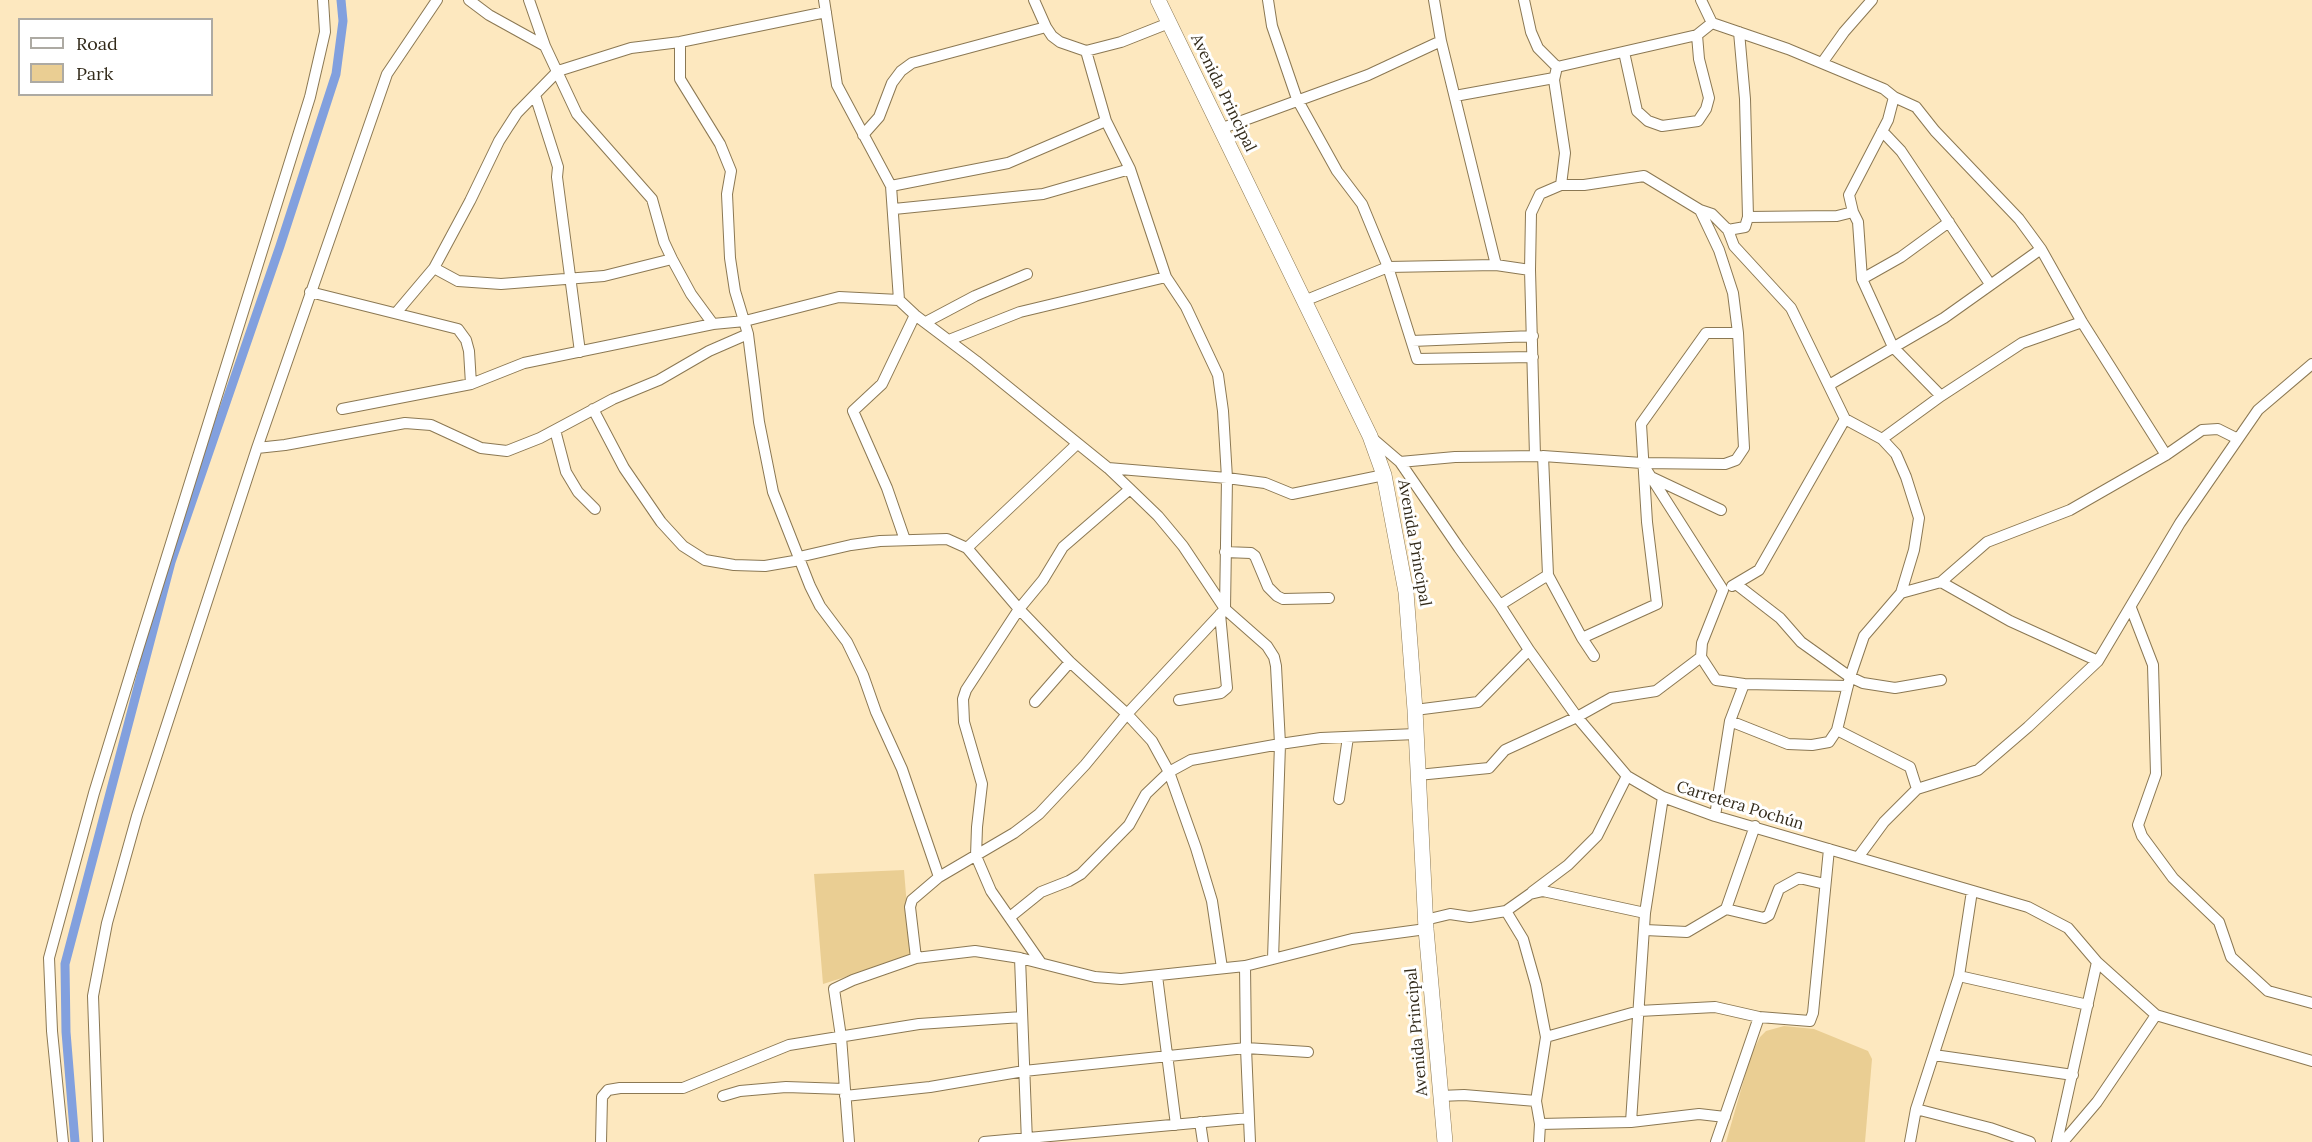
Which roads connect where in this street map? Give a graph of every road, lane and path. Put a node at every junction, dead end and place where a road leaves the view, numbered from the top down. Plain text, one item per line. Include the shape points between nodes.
1 (323, 0) edge
2 (437, 0) edge
3 (469, 0) edge
4 (529, 0) edge
5 (824, 0) edge
6 (1034, 0) edge
7 (1158, 0) edge
8 (1268, 0) edge
9 (1434, 0) edge
10 (1524, 0) edge
11 (1701, 0) edge
12 (1872, 0) edge
13 (826, 12) junction
14 (1169, 23) junction
15 (1712, 23) junction
16 (1046, 27) junction
17 (1739, 32) junction
18 (1697, 35) junction
19 (1441, 41) junction
20 (681, 42) junction
21 (545, 46) junction
22 (1086, 51) junction
23 (1624, 52) junction
24 (1822, 63) junction
25 (558, 70) junction
26 (1555, 73) junction
27 (535, 95) junction
28 (1455, 96) junction
29 (1894, 97) junction
30 (1297, 99) junction
31 (1106, 122) junction
32 (1220, 129) junction
33 (1882, 131) junction
34 (863, 135) junction
35 (1130, 169) junction
36 (1561, 185) junction
37 (891, 186) junction
38 (894, 209) junction
39 (1700, 210) junction
40 (1853, 212) junction
41 (1748, 217) junction
42 (1949, 222) junction
43 (1728, 230) junction
44 (2041, 249) junction
45 (672, 259) junction
46 (1496, 265) junction
47 (1388, 267) junction
48 (434, 268) junction
49 (1530, 270) junction
50 (1027, 274) dead end
51 (1166, 277) junction
52 (1862, 279) junction
53 (570, 281) junction
54 (1990, 284) junction
55 (310, 292) junction
56 (899, 300) junction
57 (1304, 301) junction
58 (396, 313) junction
59 (915, 315) junction
60 (745, 321) junction
61 (926, 322) junction
62 (2082, 322) junction
63 (713, 324) junction
64 (1738, 333) junction
65 (748, 334) junction
66 (1533, 336) junction
67 (949, 340) junction
68 (1412, 341) junction
69 (1893, 347) junction
70 (580, 352) junction
71 (1533, 357) junction
72 (2312, 364) edge
73 (471, 384) junction
74 (1829, 385) junction
75 (1941, 396) junction
76 (342, 408) dead end
77 (593, 410) junction
78 (1845, 419) junction
79 (555, 430) junction
80 (1370, 436) junction
81 (1882, 439) junction
82 (2238, 439) junction
83 (1077, 444) junction
84 (257, 448) junction
85 (2166, 454) junction
86 (1539, 456) junction
87 (1400, 462) junction
88 (1642, 463) junction
89 (1108, 468) junction
90 (1384, 475) junction
91 (1650, 477) junction
92 (1227, 478) junction
93 (1130, 489) junction
94 (595, 509) dead end
95 (1721, 510) dead end
96 (906, 540) junction
97 (967, 548) junction
98 (1225, 552) junction
99 (800, 558) junction
100 (1548, 575) junction
101 (1941, 582) junction
102 (1736, 584) junction
103 (1723, 590) junction
104 (1901, 593) junction
105 (1329, 598) dead end
106 (1500, 605) junction
107 (2131, 608) junction
108 (1019, 609) junction
109 (1223, 612) junction
110 (1582, 638) junction
111 (1529, 650) junction
112 (1594, 656) dead end
113 (1701, 657) junction
114 (2098, 661) junction
115 (1070, 662) junction
116 (1941, 680) dead end
117 (1849, 681) junction
118 (1744, 684) junction
119 (1179, 700) dead end
120 (1035, 702) dead end
121 (1416, 710) junction
122 (1127, 714) junction
123 (1577, 717) junction
124 (1730, 722) junction
125 (1836, 730) junction
126 (1416, 734) junction
127 (1348, 737) junction
128 (1280, 744) junction
129 (1169, 772) junction
130 (1418, 775) junction
131 (1627, 776) junction
132 (1917, 789) junction
133 (1663, 797) junction
134 (1339, 799) dead end
135 (1715, 816) junction
136 (1755, 826) junction
137 (1829, 849) junction
138 (976, 856) junction
139 (1859, 856) junction
140 (939, 877) junction
141 (1825, 884) junction
142 (1972, 891) junction
143 (1530, 894) junction
144 (1726, 909) junction
145 (1506, 911) junction
146 (1646, 913) junction
147 (1010, 917) junction
148 (1425, 925) junction
149 (1645, 930) junction
150 (916, 958) junction
151 (1020, 958) junction
152 (1273, 959) junction
153 (2097, 962) junction
154 (1041, 963) junction
155 (1245, 966) junction
156 (1222, 969) junction
157 (1157, 976) junction
158 (1959, 976) junction
159 (2312, 1003) edge
160 (2088, 1005) junction
161 (1639, 1011) junction
162 (2156, 1015) junction
163 (1022, 1017) junction
164 (1759, 1017) junction
165 (841, 1037) junction
166 (1546, 1037) junction
167 (1246, 1048) junction
168 (1308, 1052) dead end
169 (1934, 1055) junction
170 (1166, 1057) junction
171 (2312, 1061) edge
172 (1024, 1071) junction
173 (2073, 1075) junction
174 (845, 1093) junction
175 (723, 1096) dead end
176 (1440, 1096) junction
177 (1536, 1101) junction
178 (1916, 1109) junction
179 (1249, 1118) junction
180 (1725, 1118) junction
181 (1200, 1122) junction
182 (1631, 1122) junction
183 (1540, 1124) junction
184 (1176, 1125) junction
185 (1027, 1140) edge
186 (63, 1142) edge
187 (98, 1142) edge
188 (601, 1142) edge
189 (849, 1142) edge
190 (984, 1142) edge
191 (1203, 1142) edge
192 (1250, 1142) edge
193 (1445, 1142) edge
194 (1539, 1142) edge
195 (1716, 1142) edge
196 (1910, 1142) edge
197 (2030, 1142) edge
198 (2057, 1142) edge
199 (2063, 1142) edge

1 - 186 street via 325,32 310,97 94,793 49,958
2 - 55 street via 387,74
3 - 21 street
4 - 21 street
5 - 13 street
6 - 16 street
7 - 14 main road, Avenida Principal
8 - 30 street via 1272,26
9 - 19 street
10 - 26 street via 1531,32
11 - 15 street
12 - 24 street
13 - 20 street
13 - 34 street via 837,85
14 - 22 street
14 - 32 main road, Avenida Principal
15 - 17 street
15 - 18 street
16 - 22 street via 1060,42
16 - 34 street via 912,63 892,83 879,117
17 - 24 street
17 - 41 street
18 - 23 street
18 - 23 street via 1709,98 1698,121 1662,126 1637,111
19 - 28 street
19 - 30 street via 1368,75
20 - 25 street via 631,48
20 - 60 street via 680,79 720,144 731,171 727,195 730,258
21 - 25 street
22 - 31 street
23 - 26 street
24 - 29 street
25 - 27 street
25 - 45 street via 577,114 652,199
26 - 28 street
26 - 36 street via 1565,153
27 - 48 street via 517,113 499,141
27 - 53 street via 558,167
28 - 46 street
29 - 33 street
29 - 44 street via 1916,107 2019,219
30 - 32 street
30 - 47 street via 1337,171 1362,204
31 - 35 street
31 - 37 street via 1008,163
32 - 57 main road, Avenida Principal
33 - 40 street via 1849,195
33 - 42 street via 1901,151
34 - 37 street
35 - 38 street via 1043,194
35 - 51 street
36 - 39 street via 1644,176
36 - 49 street via 1539,194 1532,213
37 - 38 street
38 - 56 street
39 - 43 street via 1712,214
39 - 64 street via 1733,293
40 - 41 street via 1837,216
40 - 52 street via 1858,222
41 - 43 street via 1745,226
42 - 52 street via 1901,258
42 - 54 street
43 - 74 street via 1734,246 1791,308
44 - 54 street
44 - 62 street
45 - 53 street
45 - 63 street
46 - 47 street
46 - 49 street
47 - 57 street
47 - 68 street
48 - 53 street via 458,281
48 - 58 street
49 - 66 street
50 - 61 street
51 - 67 street via 1020,312
51 - 92 street via 1186,307 1218,375
52 - 69 street
53 - 70 street
54 - 69 street via 1944,318
55 - 58 street
55 - 84 street
56 - 59 street
56 - 60 street via 839,297
57 - 80 main road, Avenida Principal
58 - 73 street via 458,329 469,351
59 - 61 street
59 - 96 street via 882,384 853,411
60 - 63 street
60 - 65 street
61 - 67 street
62 - 75 street via 2022,343
62 - 85 street
63 - 70 street
64 - 88 street via 1706,333 1641,424
64 - 88 street via 1744,448 1736,460 1725,464
65 - 77 street
65 - 99 street via 773,492
66 - 68 street
66 - 71 street
67 - 83 street
68 - 71 street via 1417,359
69 - 74 street
69 - 75 street
70 - 73 street via 524,363
71 - 86 street
72 - 82 street via 2258,410
73 - 76 street
74 - 78 street
75 - 81 street
77 - 79 street
77 - 99 street via 624,468 682,546 705,560 734,565 765,566
78 - 81 street
78 - 102 street via 1759,570
79 - 84 street via 507,451 481,448 431,425 405,423
79 - 94 street via 566,472
80 - 87 street, Carretera Pochún
80 - 90 main road, Avenida Principal
81 - 104 street via 1896,454 1919,518
82 - 85 street via 2218,429 2202,430
82 - 107 street via 2180,523
83 - 89 street
83 - 97 street
84 - 187 street via 158,749 107,923 93,996
85 - 101 street via 2070,510 1987,542
86 - 87 street
86 - 88 street
86 - 100 street
87 - 106 street, Carretera Pochún
88 - 91 street
88 - 110 street via 1657,604
89 - 92 street
89 - 93 street
90 - 92 street via 1292,494 1265,483
90 - 121 main road, Avenida Principal via 1406,592
91 - 95 street
91 - 103 street
92 - 98 street
93 - 108 street via 1063,547
93 - 109 street via 1183,546
96 - 97 street via 947,539
96 - 99 street via 866,542
97 - 108 street
98 - 105 street via 1255,556 1268,586 1283,599
98 - 109 street
99 - 140 street via 820,606 847,642 863,675 902,769
100 - 106 street
100 - 110 street
101 - 104 street
101 - 114 street via 2010,621
102 - 103 street
102 - 117 street
103 - 113 street via 1702,643
104 - 117 street via 1864,636
106 - 111 street, Carretera Pochún
107 - 114 street
107 - 159 street via 2153,665 2156,774 2138,825 2142,836 2173,878 2219,922 2231,957 2268,991
108 - 115 street
108 - 138 street via 963,699 964,722 982,784
109 - 119 street via 1227,687 1221,693
109 - 122 street
109 - 128 street via 1267,646 1274,657
110 - 112 street
111 - 121 street via 1478,702
111 - 123 street, Carretera Pochún
113 - 118 street via 1716,680
113 - 123 street via 1656,691 1611,698
114 - 132 street via 1978,770
115 - 120 street
115 - 122 street
116 - 117 street via 1895,688
117 - 118 street
117 - 125 street
118 - 124 street
121 - 126 main road, Avenida Principal
122 - 129 street via 1152,741
122 - 138 street via 1039,814
123 - 130 street via 1505,750 1489,768
123 - 131 street, Carretera Pochún
124 - 125 street via 1788,744 1828,742
124 - 135 street
125 - 132 street via 1910,767
126 - 127 street
126 - 130 main road, Avenida Principal
127 - 128 street
127 - 134 street
128 - 129 street via 1191,759
128 - 152 street
129 - 147 street via 1146,794 1129,825 1081,874 1041,892
129 - 156 street via 1212,902
130 - 148 main road, Avenida Principal
131 - 133 street, Carretera Pochún
131 - 143 street via 1597,836
132 - 139 street via 1884,822
133 - 135 street, Carretera Pochún
133 - 146 street
135 - 136 street, Carretera Pochún
136 - 137 street, Carretera Pochún
136 - 144 street
137 - 139 street, Carretera Pochún
137 - 141 street
138 - 140 street
138 - 147 street via 991,891
139 - 142 street, Carretera Pochún
140 - 150 street via 911,903
141 - 144 street via 1799,878 1779,889 1769,915 1764,918
141 - 164 street via 1810,1021
142 - 153 street, Carretera Pochún via 2028,906 2068,928
142 - 158 street
143 - 145 street
143 - 146 street via 1544,891
144 - 149 street via 1687,932
145 - 148 street via 1470,916 1450,914
145 - 166 street via 1523,939
146 - 149 street
147 - 154 street
148 - 152 street
148 - 176 main road, Avenida Principal
149 - 161 street
150 - 151 street via 975,951
150 - 165 street via 834,988
151 - 154 street
151 - 163 street
152 - 155 street
153 - 160 street
153 - 162 street, Carretera Pochún
154 - 157 street via 1107,979
155 - 156 street
155 - 167 street
156 - 157 street
157 - 170 street
158 - 160 street
158 - 169 street
160 - 173 street
161 - 164 street via 1715,1007
161 - 166 street
161 - 182 street
162 - 171 street
162 - 199 street via 2097,1102
163 - 165 street via 919,1024
163 - 172 street
164 - 180 street
165 - 174 street
165 - 188 street via 789,1045 683,1088 608,1090 602,1097
166 - 177 street
167 - 168 street
167 - 170 street
167 - 179 street
169 - 173 street
169 - 178 street
170 - 172 street
170 - 184 street
172 - 174 street via 930,1087
172 - 185 street
173 - 198 street
174 - 175 street via 786,1087
174 - 189 street
176 - 177 street
176 - 193 main road, Avenida Principal
177 - 183 street
178 - 196 street
178 - 197 street
179 - 181 street
179 - 192 street
180 - 182 street via 1699,1114
180 - 195 street
181 - 184 street
181 - 191 street
182 - 183 street
183 - 194 street
184 - 185 street
185 - 190 street

